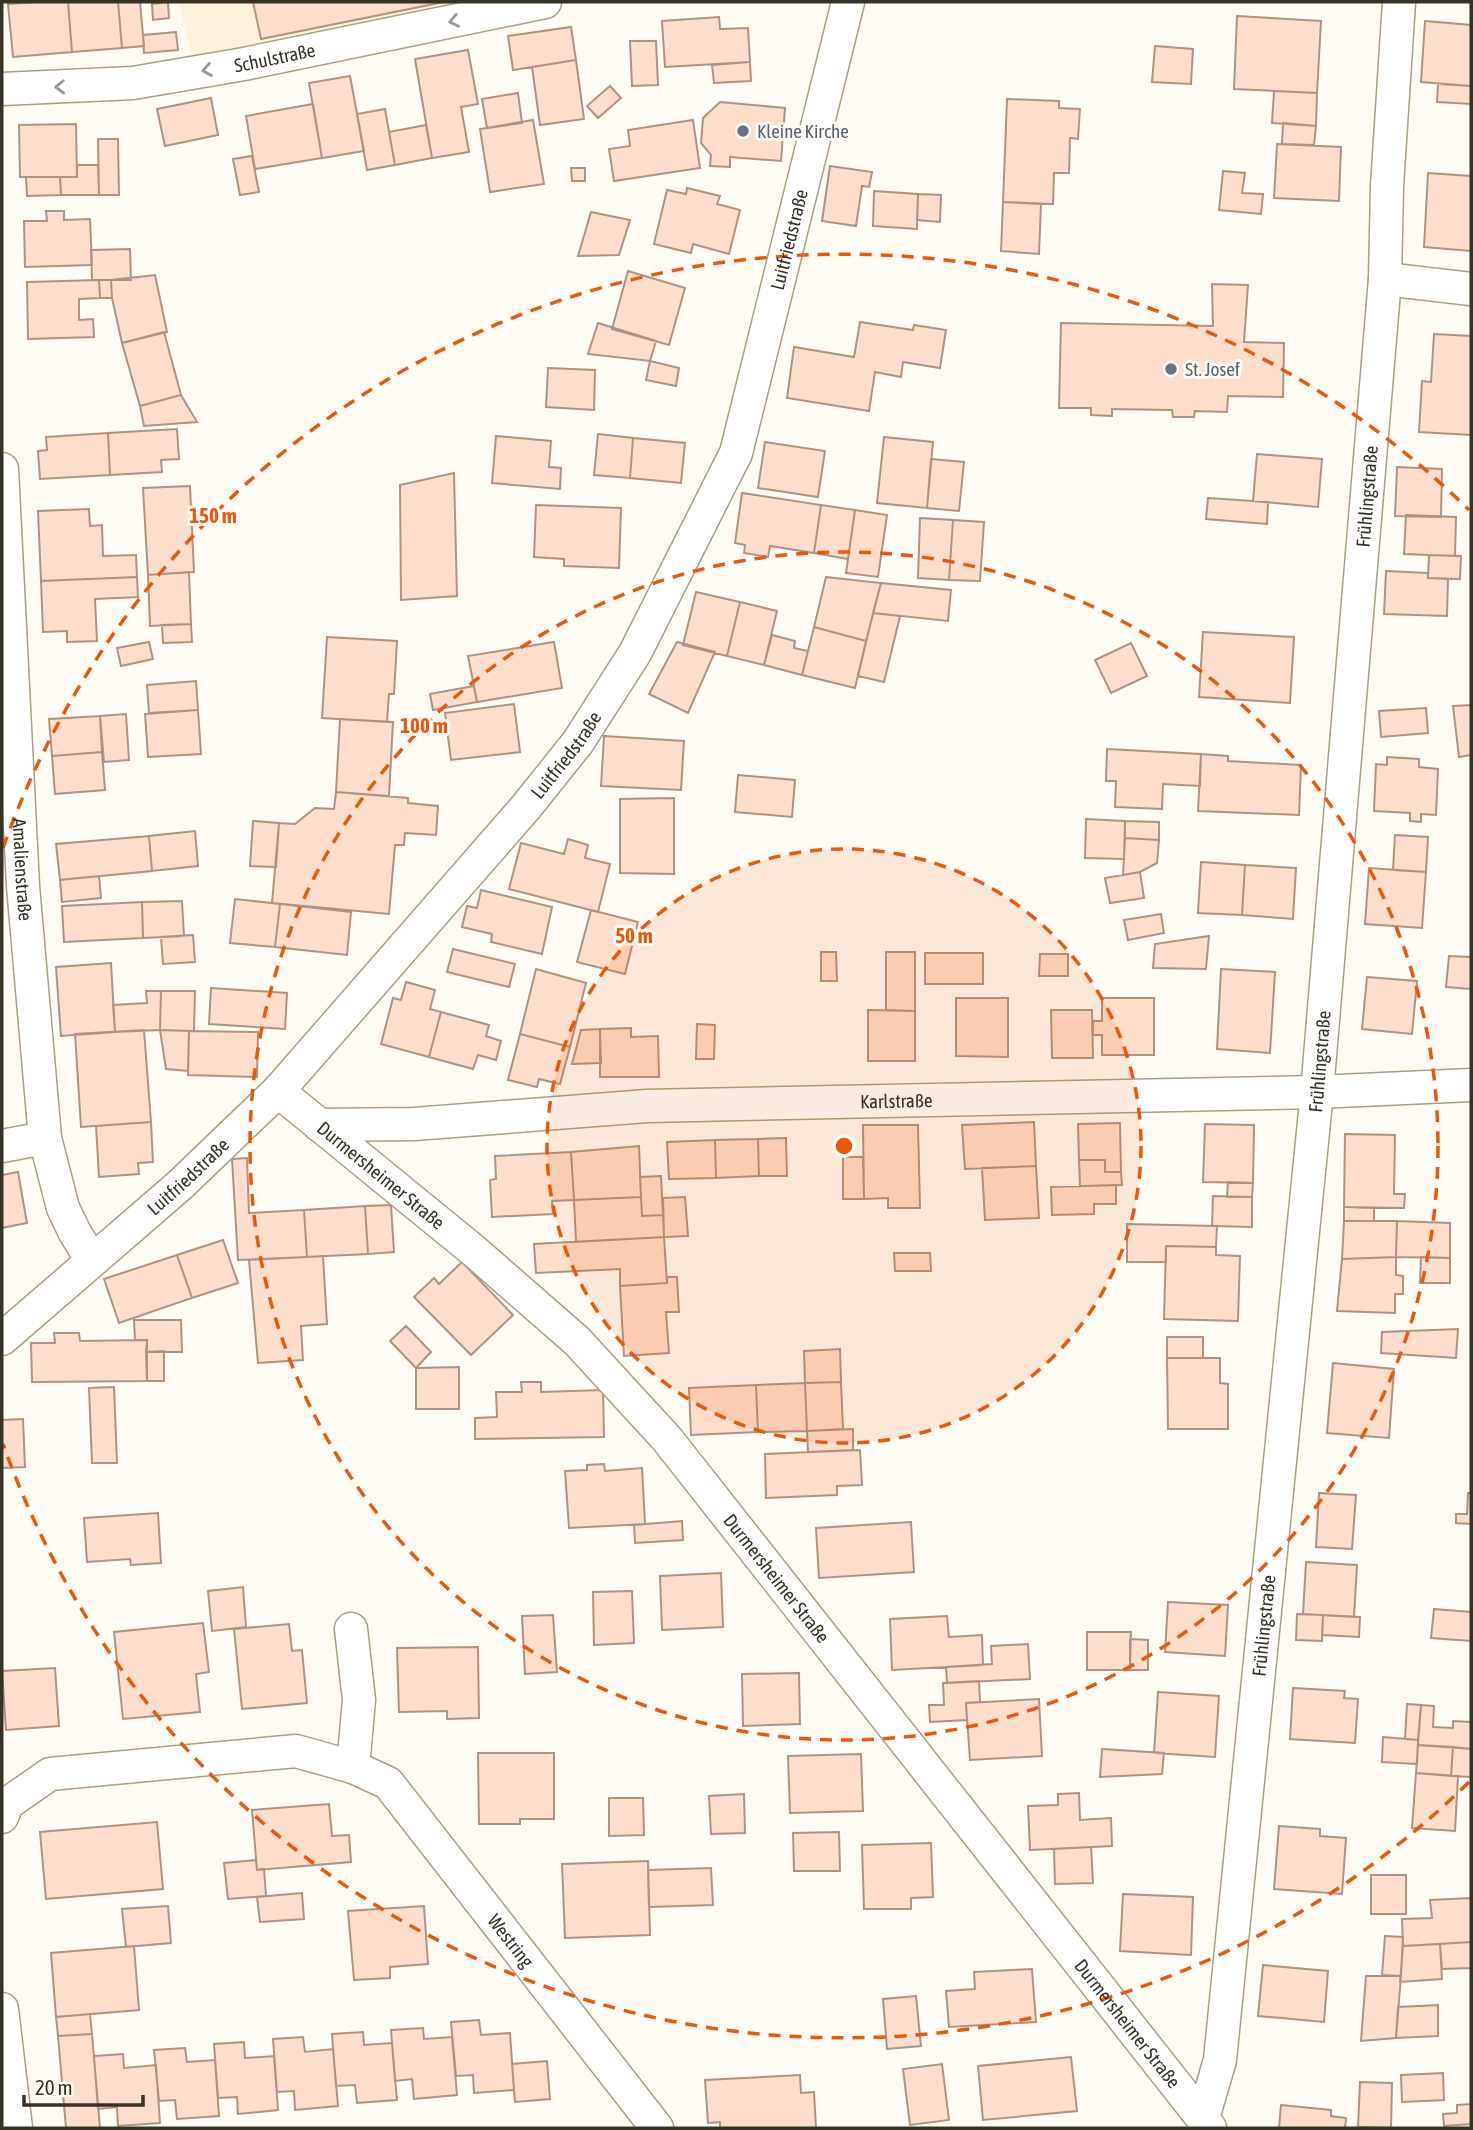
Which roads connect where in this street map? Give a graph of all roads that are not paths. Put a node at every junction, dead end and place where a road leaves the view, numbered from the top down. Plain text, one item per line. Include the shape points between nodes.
1 (545, 2) edge
2 (848, 2) edge
3 (1399, 2) edge
4 (2, 89) edge
5 (1385, 279) junction
6 (1471, 289) edge
7 (2, 469) edge
8 (1471, 1085) edge
9 (278, 1091) junction
10 (1317, 1092) junction
11 (319, 1125) junction
12 (44, 1138) junction
13 (2, 1146) edge
14 (92, 1260) junction
15 (2, 1339) edge
16 (351, 1629) dead end
17 (353, 1767) junction
18 (2, 1817) edge
19 (2, 2009) edge
20 (1207, 2123) edge
21 (16, 2128) edge
22 (657, 2128) edge

1 -> 4 street, Schulstraße via 133,83
2 - 9 street, Luitfriedstraße via 736,453 635,653 578,742 526,807
3 - 5 street, Frühlingstraße
5 - 6 street
5 - 10 street, Frühlingstraße
7 - 12 street, Amalienstraße via 23,886
8 - 10 street, Karlstraße
9 - 11 street, Durmersheimer Straße
9 - 14 street, Luitfriedstraße via 180,1185
10 - 11 street, Karlstraße via 647,1105 414,1124
10 - 20 street, Frühlingstraße via 1220,2060
11 - 20 street, Durmersheimer Straße via 577,1341 667,1439
12 - 13 street
12 - 14 street, Amalienstraße via 63,1208
14 - 15 street, Luitfriedstraße
16 - 17 street via 359,1700
17 - 18 street, Westring via 296,1751 50,1774 7,1804
17 - 22 street, Westring via 388,1783
19 - 21 street

